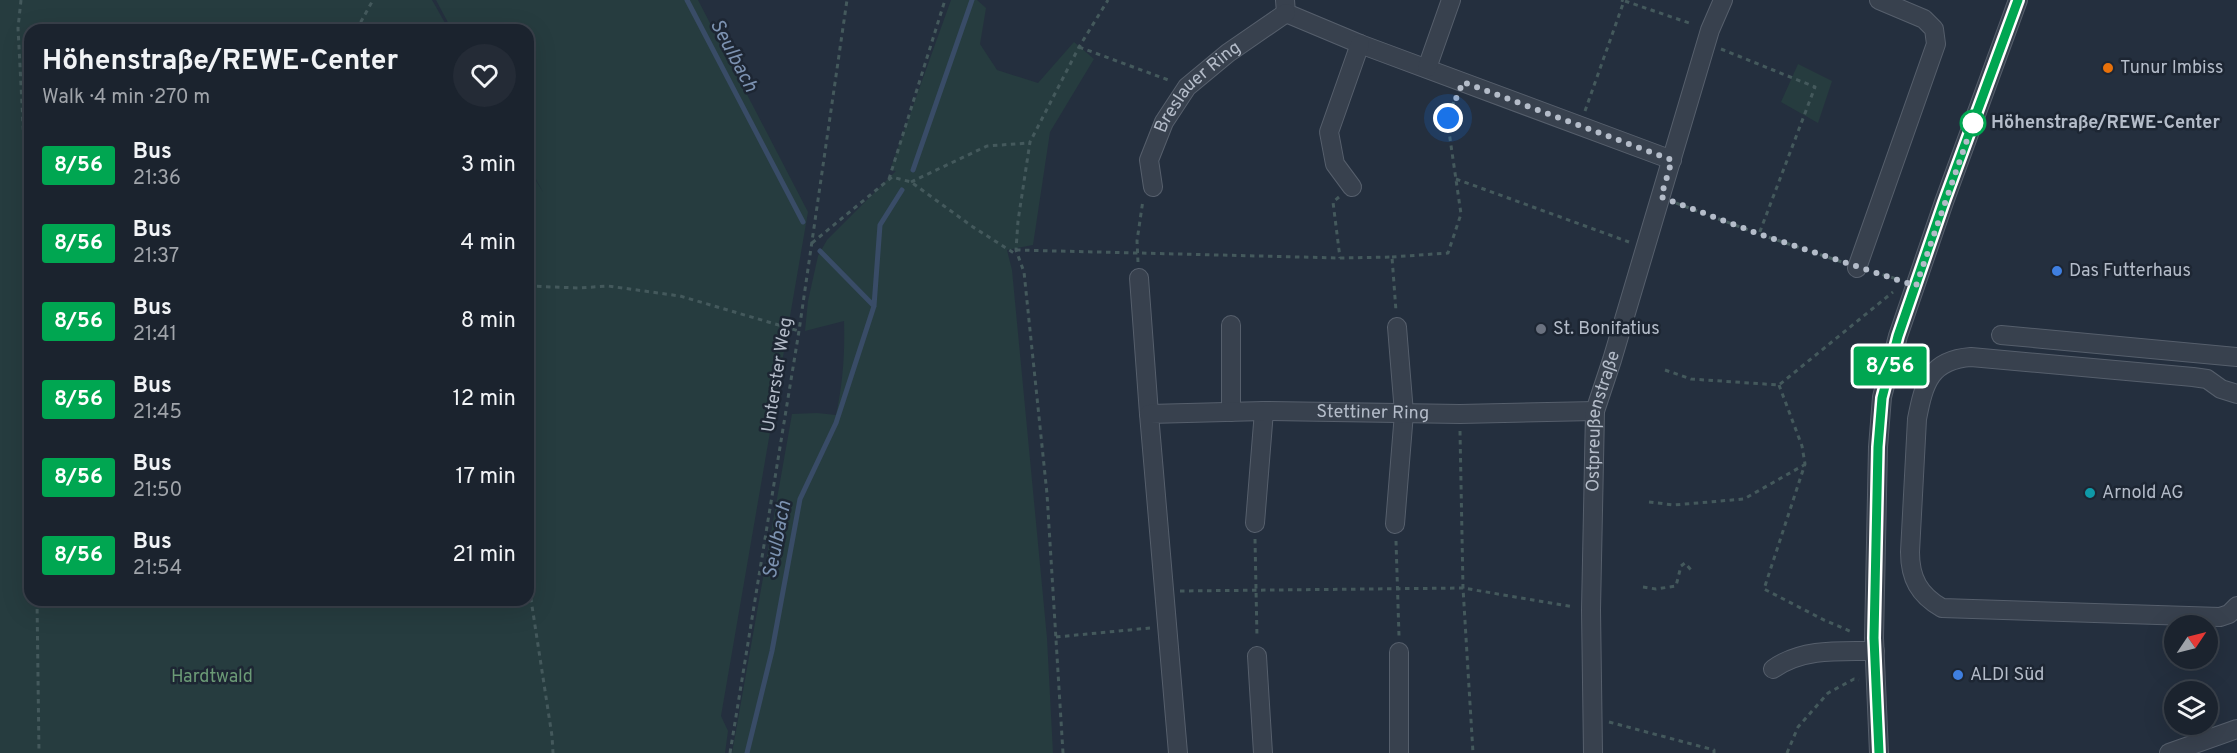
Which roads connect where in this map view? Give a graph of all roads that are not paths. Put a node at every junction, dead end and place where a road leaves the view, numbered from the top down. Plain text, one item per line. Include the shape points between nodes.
1 (1451, 0) edge
2 (1723, 0) edge
3 (1879, 0) edge
4 (2018, 0) edge
5 (1285, 6) edge
6 (1360, 44) junction
7 (1427, 68) junction
8 (1672, 160) junction
9 (1153, 187) road end
10 (1352, 187) road end
11 (1857, 267) road end
12 (1139, 278) road end
13 (1231, 325) dead end
14 (1397, 327) road end
15 (2001, 335) dead end
16 (2237, 357) edge
17 (2237, 394) edge
18 (1264, 411) junction
19 (1595, 411) junction
20 (1230, 412) junction
21 (1404, 413) junction
22 (1149, 414) junction
23 (1255, 522) road end
24 (1395, 524) road end
25 (2237, 606) edge
26 (1875, 644) junction
27 (1399, 652) road end
28 (1257, 656) road end
29 (1773, 669) dead end
30 (2237, 729) edge
31 (1178, 753) edge
32 (1263, 753) edge
33 (1399, 753) edge
34 (1593, 753) edge
35 (1879, 753) edge
36 (2169, 753) edge

1 - 7 street
2 - 8 street, Ostpreußenstraße via 1708,37
3 - 11 street via 1924,19 1934,29 1936,44
4 - 26 street via 1911,284 1882,398
5 - 6 street, Breslauer Ring
5 - 9 street, Breslauer Ring via 1187,87 1164,122 1149,160
6 - 7 street, Breslauer Ring
6 - 10 street via 1329,132 1335,164
7 - 8 street, Breslauer Ring
8 - 19 street, Ostpreußenstraße
12 - 22 street
13 - 20 street
14 - 21 street
15 - 16 street
17 - 25 street via 2193,376 1971,357 1943,362 1921,398 1917,419 1910,552 1910,567 1920,592 1942,608 2220,617
18 - 20 street, Stettiner Ring
18 - 21 street, Stettiner Ring
18 - 23 street
19 - 21 street, Stettiner Ring
19 - 34 street, Ostpreußenstraße
20 - 22 street, Stettiner Ring
21 - 24 street
22 - 31 street
26 - 29 street via 1802,655
26 - 35 street
27 - 33 street
28 - 32 street
30 - 36 street

